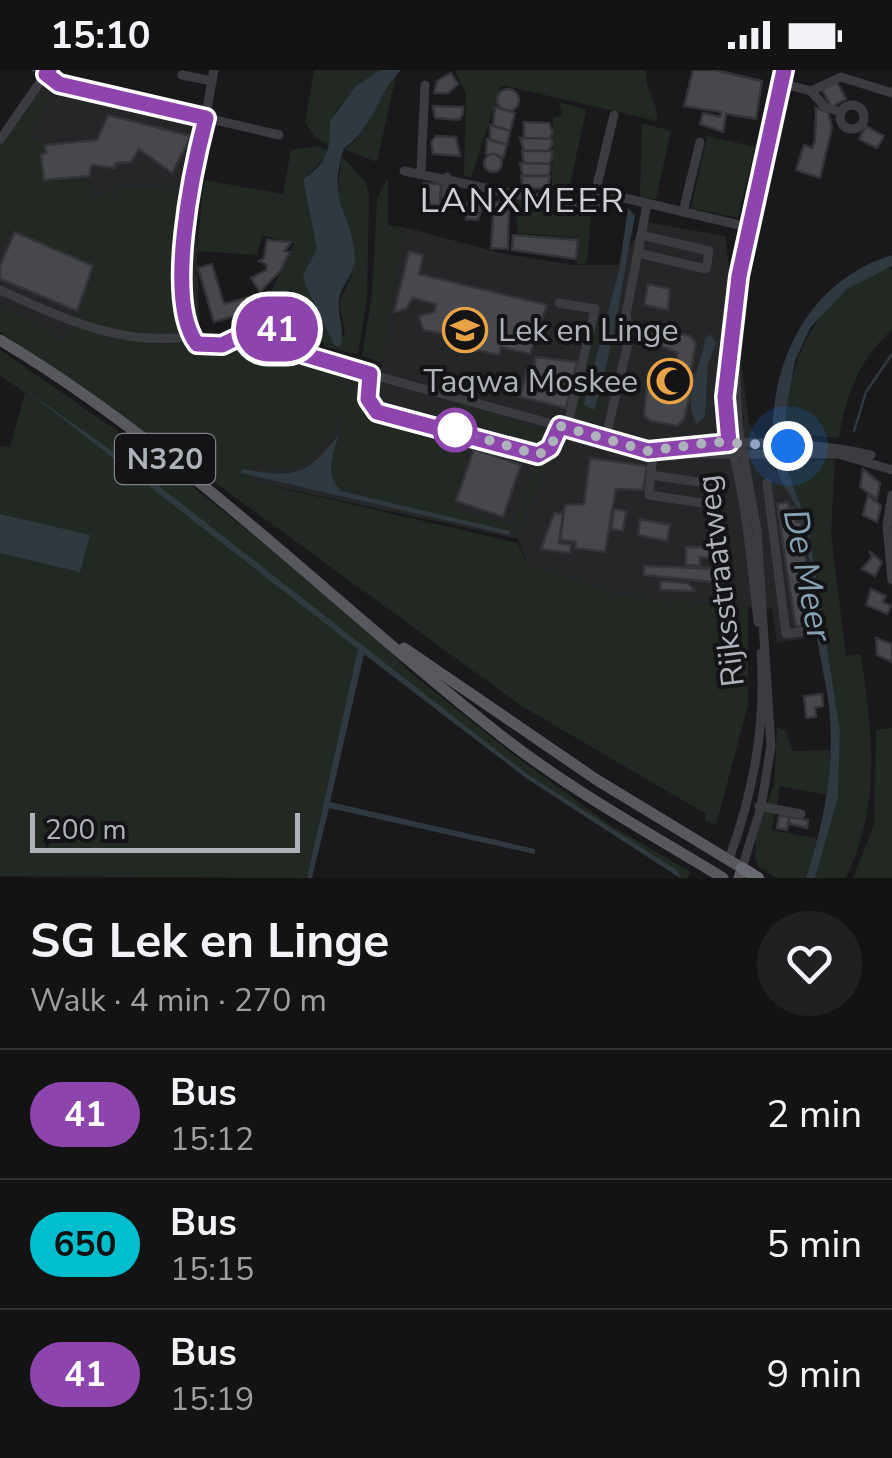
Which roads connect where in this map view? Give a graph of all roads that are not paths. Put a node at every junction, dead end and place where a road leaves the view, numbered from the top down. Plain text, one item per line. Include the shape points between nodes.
1 (784, 70) edge
2 (47, 72) edge
3 (182, 75) dead end
4 (213, 75) edge
5 (781, 84) junction
6 (425, 86) dead end
7 (811, 91) junction
8 (892, 93) edge
9 (841, 112) dead end
10 (614, 115) dead end
11 (206, 118) junction
12 (279, 135) dead end
13 (0, 140) edge
14 (700, 142) dead end
15 (404, 170) dead end
16 (421, 171) junction
17 (447, 177) junction
18 (509, 177) dead end
19 (507, 191) junction
20 (446, 197) dead end
21 (647, 204) junction
22 (592, 210) junction
23 (683, 212) junction
24 (748, 227) junction
25 (641, 235) junction
26 (638, 253) junction
27 (0, 290) edge
28 (560, 302) dead end
29 (734, 334) junction
30 (191, 336) junction
31 (0, 340) edge
32 (370, 374) junction
33 (563, 427) junction
34 (604, 440) junction
35 (729, 443) junction
36 (745, 450) junction
37 (653, 451) junction
38 (732, 455) junction
39 (892, 467) edge
40 (651, 475) junction
41 (767, 484) dead end
42 (892, 495) edge
43 (892, 580) edge
44 (780, 581) junction
45 (757, 584) junction
46 (372, 626) junction
47 (812, 630) dead end
48 (747, 802) junction
49 (762, 807) junction
50 (801, 814) dead end
51 (729, 860) junction
52 (740, 873) edge
53 (722, 878) edge
54 (758, 878) edge

1 - 5 street, Rijksstraatweg
2 - 11 street via 59,84
2 - 13 street
3 - 4 street
4 - 11 street
5 - 7 street
5 - 24 street, Rijksstraatweg
6 - 16 street
7 - 8 street via 841,77
7 - 9 street via 825,107
10 - 22 street
11 - 12 street
11 - 30 street via 182,247
14 - 23 street
15 - 16 street
16 - 17 street
17 - 19 street
17 - 20 street
18 - 19 street
19 - 22 street
21 - 22 street via 612,196
21 - 23 street
21 - 25 street
23 - 24 street
24 - 29 street, Rijksstraatweg
25 - 26 street
25 - 26 street via 709,250 706,269
26 - 34 street via 626,315 630,335
27 - 30 street via 83,327
28 - 33 street via 595,309
29 - 35 street, Rijksstraatweg via 725,397
29 - 36 street, Rijksstraatweg
30 - 32 street via 209,348 270,327 306,355
31 - 46 main road, N320 via 98,405
32 - 33 street
32 - 33 street via 368,399 377,412 533,454 550,448
33 - 34 street
34 - 37 street
35 - 36 street
35 - 37 street
35 - 38 street, Rijksstraatweg
36 - 38 street
36 - 39 street via 840,447
36 - 45 street, Rijksstraatweg
37 - 38 street
37 - 40 street
38 - 45 street, Rijksstraatweg
40 - 40 street via 650,496 709,504 712,484
41 - 44 street
42 - 43 street
44 - 45 street
44 - 47 street via 786,634
45 - 48 street, Rijksstraatweg via 762,684
45 - 49 street, Rijksstraatweg via 771,746
46 - 51 main road, N320 via 597,780
46 - 53 main road, N320 via 497,733
48 - 49 street
48 - 51 street, Rijksstraatweg
49 - 50 street
49 - 52 street, Rijksstraatweg
51 - 52 main road, N320
51 - 53 main road, Rijksstraatweg
52 - 54 highway, N320

